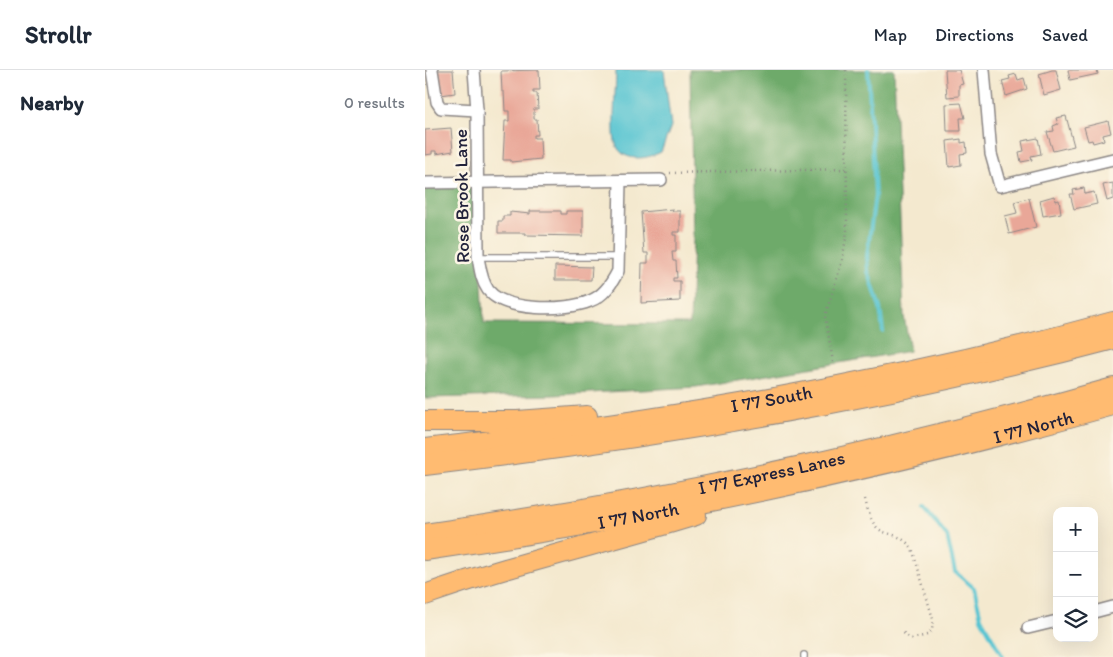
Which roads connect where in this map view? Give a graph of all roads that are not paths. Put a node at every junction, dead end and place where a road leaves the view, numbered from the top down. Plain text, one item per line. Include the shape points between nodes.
1 (432, 70) edge
2 (474, 70) edge
3 (984, 70) edge
4 (477, 110) junction
5 (1113, 159) edge
6 (661, 180) dead end
7 (619, 181) junction
8 (425, 182) edge
9 (477, 182) junction
10 (478, 257) junction
11 (619, 257) junction
12 (1113, 322) edge
13 (1113, 339) edge
14 (1113, 388) edge
15 (741, 404) junction
16 (1113, 404) edge
17 (425, 421) edge
18 (425, 449) edge
19 (425, 465) edge
20 (809, 480) junction
21 (425, 534) edge
22 (425, 550) edge
23 (425, 595) edge
24 (1113, 607) edge
25 (1098, 611) edge
26 (1053, 622) edge
27 (1028, 628) dead end

1 - 4 street via 437,102 441,108
2 - 4 street, Rose Brook Lane
3 - 5 street via 989,141 1000,186
4 - 9 street, Rose Brook Lane
6 - 7 street
7 - 9 street
7 - 11 street, Rose Brook Lane
8 - 9 street
9 - 10 street, Rose Brook Lane
10 - 11 lane
10 - 11 street, Rose Brook Lane via 481,278 500,301 515,306 542,307 592,301 613,283
12 - 15 highway, I 77 South via 960,361
13 - 19 highway via 832,404 566,447
14 - 21 highway, I 77 Express Lanes via 980,424 796,467 631,500
15 - 17 highway via 526,420
15 - 18 highway, I 77 South via 564,432
16 - 20 highway, I 77 North via 984,439
20 - 22 highway, I 77 North via 625,517
20 - 23 highway
24 - 25 street
26 - 27 street

